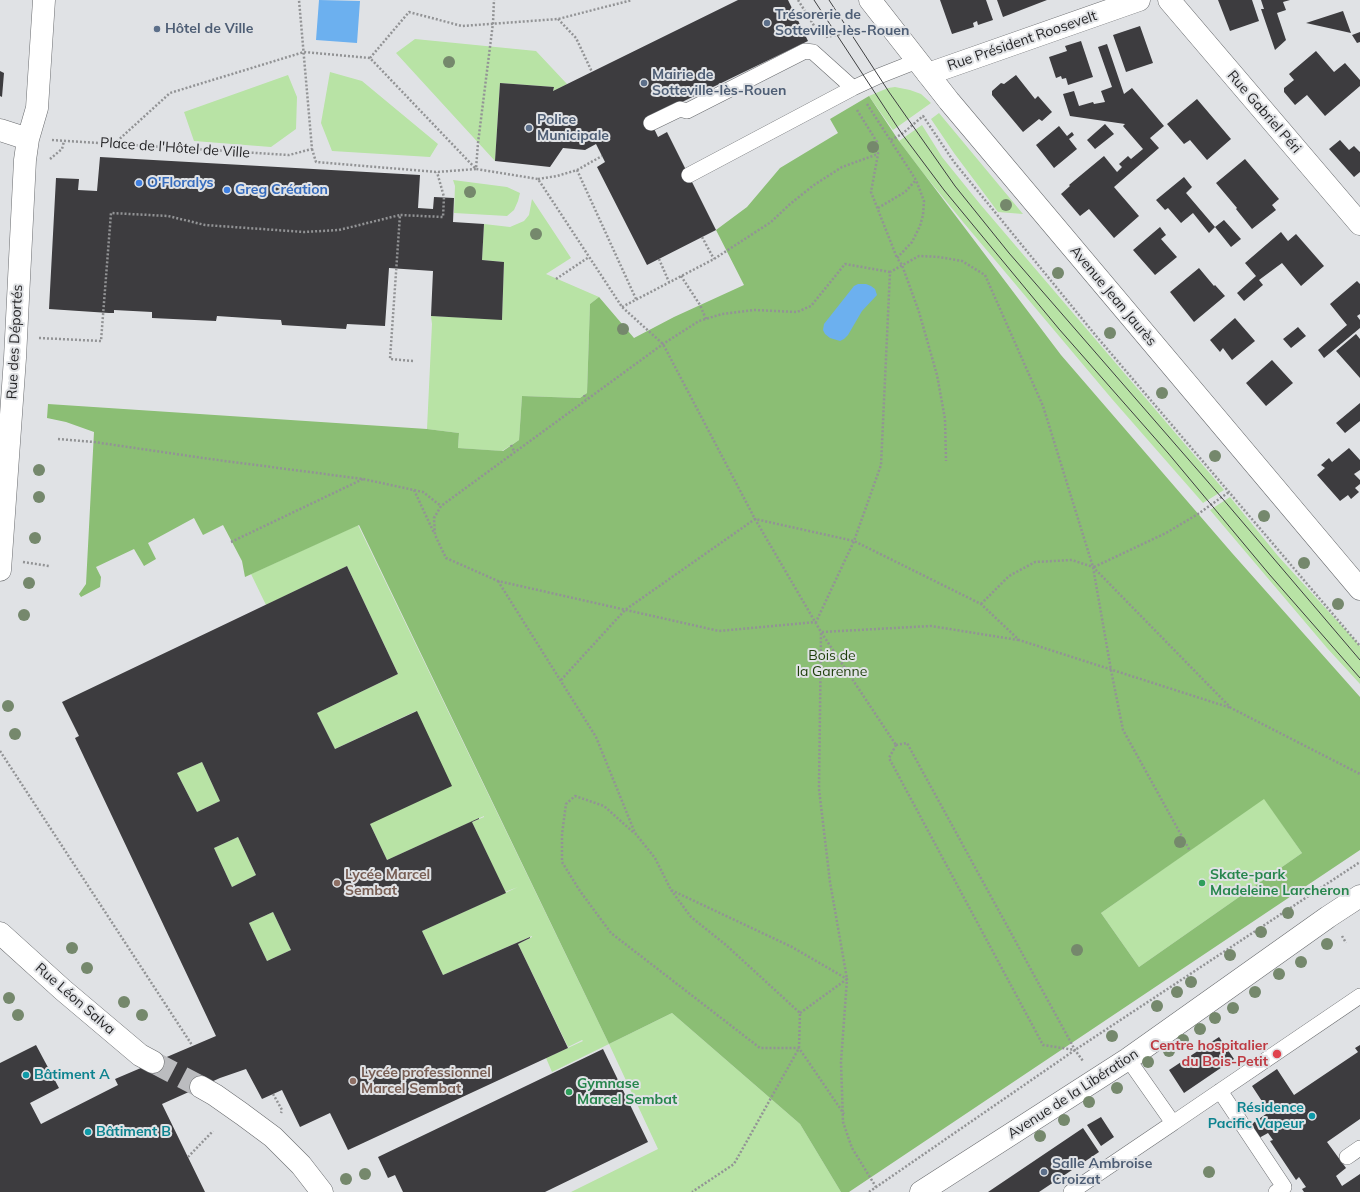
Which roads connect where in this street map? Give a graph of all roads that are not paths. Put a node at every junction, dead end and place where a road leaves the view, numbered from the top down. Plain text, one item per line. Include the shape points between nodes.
1 (44, 0) edge
2 (870, 0) edge
3 (1139, 0) edge
4 (1169, 0) edge
5 (922, 68) junction
6 (856, 95) junction
7 (651, 123) dead end
8 (0, 130) edge
9 (28, 139) junction
10 (688, 176) dead end
11 (1360, 224) edge
12 (5, 426) edge
13 (0, 570) edge
14 (1360, 589) edge
15 (1360, 896) edge
16 (0, 933) edge
17 (1360, 996) edge
18 (1128, 1059) junction
19 (153, 1062) tunnel mouth
20 (201, 1087) tunnel mouth
21 (1220, 1091) junction
22 (1173, 1123) junction
23 (1360, 1148) edge
24 (1347, 1157) dead end
25 (322, 1192) edge
26 (922, 1192) edge
27 (1071, 1192) edge
28 (1276, 1192) edge

1 - 9 street via 37,108
2 - 5 street, Avenue Jean Jaurès
3 - 5 street, Rue Président Roosevelt
4 - 11 street, Rue Gabriel Péri
5 - 6 lane via 879,76
5 - 14 street, Avenue Jean Jaurès
6 - 7 lane via 813,52 805,51 687,111 680,109
6 - 10 lane
8 - 9 street
9 - 12 street, Rue des Déportés
12 - 13 street, Rue des Déportés
15 - 18 street, Avenue de la Libération
16 - 19 street, Rue Léon Salva via 140,1055
17 - 21 lane
18 - 22 lane
18 - 26 street, Avenue de la Libération
20 - 25 street via 272,1137 301,1165
21 - 22 lane
21 - 28 lane via 1284,1187
22 - 27 lane
23 - 24 lane

